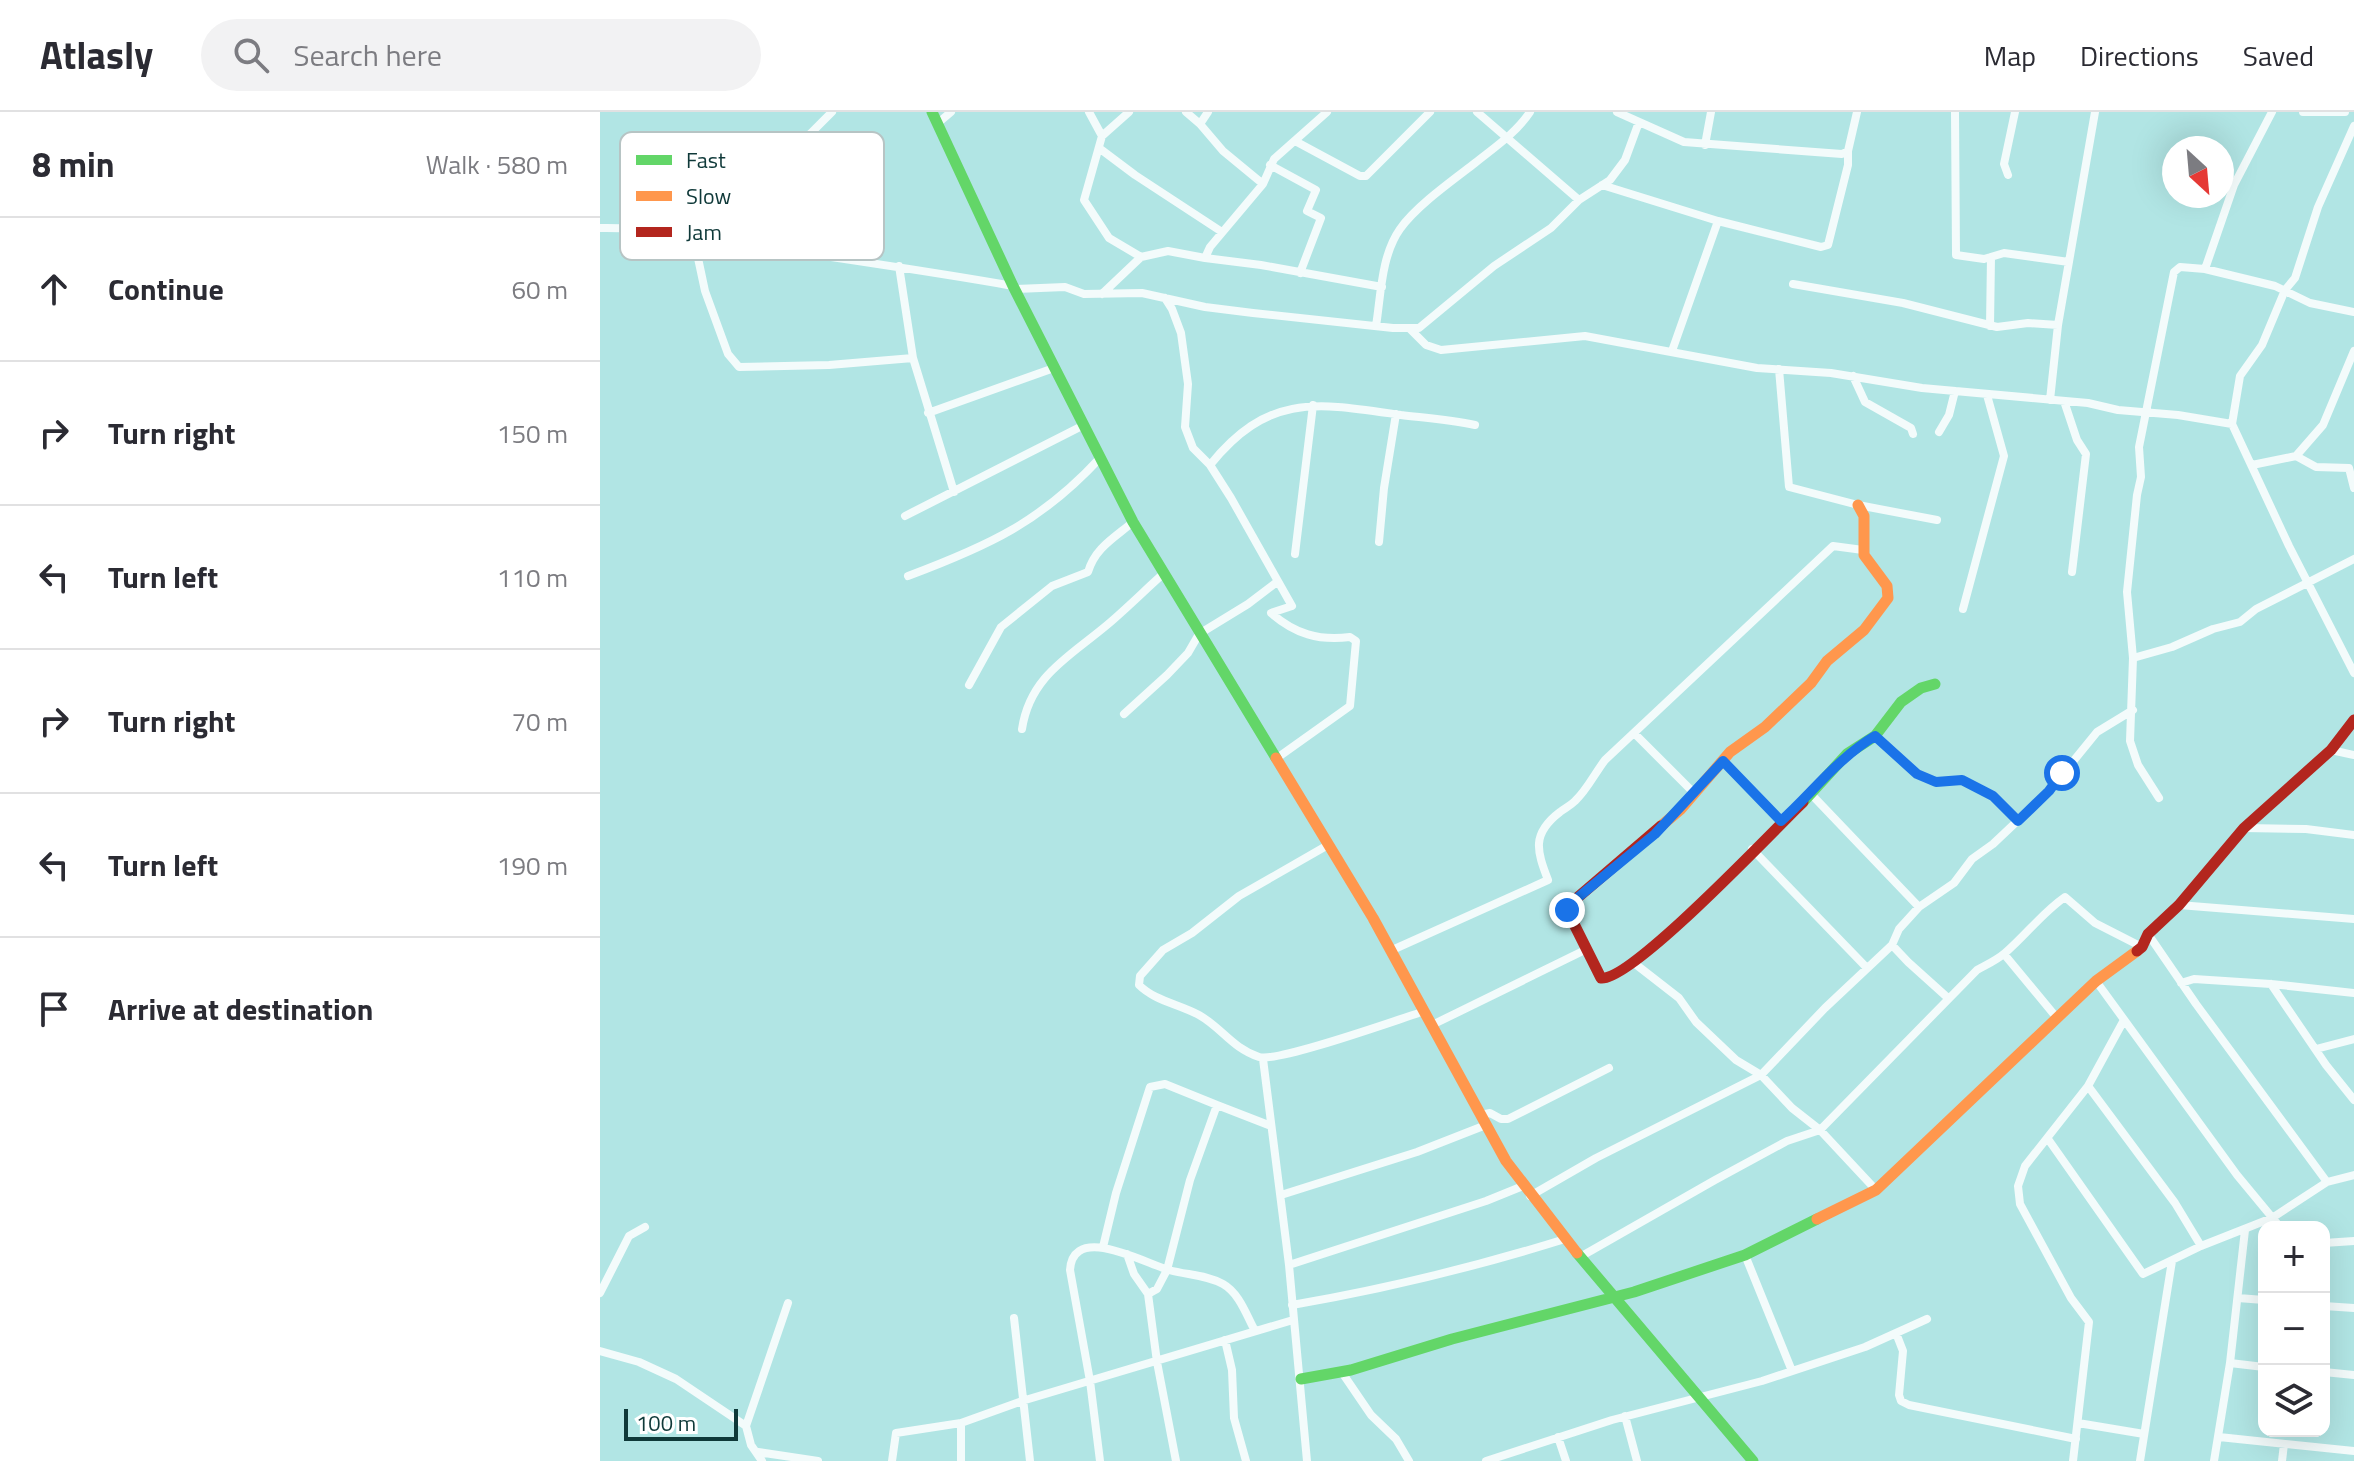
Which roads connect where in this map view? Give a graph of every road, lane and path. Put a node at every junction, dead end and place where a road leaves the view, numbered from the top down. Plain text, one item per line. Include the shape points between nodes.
1 (832, 112) edge
2 (951, 112) edge
3 (1089, 112) edge
4 (1129, 112) edge
5 (1186, 112) edge
6 (1208, 112) edge
7 (1327, 112) edge
8 (1430, 112) edge
9 (1477, 112) edge
10 (1530, 112) edge
11 (1617, 112) edge
12 (1711, 112) edge
13 (1857, 112) edge
14 (1955, 112) edge
15 (2015, 112) edge
16 (2095, 112) edge
17 (2272, 112) edge
18 (2303, 112) edge
19 (2345, 112) edge
20 (935, 118) edge
21 (1639, 122) junction
22 (1200, 124) junction
23 (2354, 126) edge
24 (812, 132) edge
25 (1102, 136) junction
26 (1507, 138) junction
27 (1295, 141) junction
28 (1705, 145) junction
29 (1099, 148) junction
30 (1848, 151) junction
31 (1270, 165) junction
32 (2008, 175) dead end
33 (1263, 184) junction
34 (1602, 185) junction
35 (1579, 200) junction
36 (1718, 221) junction
37 (1222, 232) junction
38 (1141, 257) junction
39 (1991, 257) junction
40 (1205, 258) junction
41 (698, 260) edge
42 (860, 260) edge
43 (2069, 262) junction
44 (899, 266) junction
45 (2205, 269) junction
46 (1300, 273) junction
47 (1793, 284) dead end
48 (1382, 287) junction
49 (1014, 288) junction
50 (2285, 290) junction
51 (1102, 294) junction
52 (1165, 298) junction
53 (2354, 312) edge
54 (2058, 325) junction
55 (1376, 326) junction
56 (1990, 326) junction
57 (1410, 329) junction
58 (1672, 351) junction
59 (2354, 351) edge
60 (913, 358) junction
61 (1054, 368) junction
62 (1779, 369) junction
63 (1853, 376) junction
64 (1955, 391) junction
65 (1987, 395) junction
66 (2050, 400) junction
67 (2064, 401) junction
68 (1313, 405) junction
69 (2146, 411) junction
70 (928, 413) junction
71 (1396, 414) junction
72 (2232, 424) junction
73 (1084, 425) junction
74 (1475, 425) dead end
75 (1939, 432) dead end
76 (1913, 434) dead end
77 (2296, 456) junction
78 (1100, 458) junction
79 (1210, 465) junction
80 (2252, 465) junction
81 (2354, 488) edge
82 (954, 492) junction
83 (1858, 505) junction
84 (905, 516) dead end
85 (1937, 520) dead end
86 (1133, 522) junction
87 (1379, 542) dead end
88 (1863, 550) junction
89 (1295, 554) dead end
90 (2354, 559) edge
91 (2072, 572) dead end
92 (1163, 574) junction
93 (908, 576) dead end
94 (1277, 582) junction
95 (2308, 583) junction
96 (1963, 609) dead end
97 (1199, 634) junction
98 (2133, 658) junction
99 (2354, 673) edge
100 (1935, 684) dead end
101 (969, 685) dead end
102 (2133, 710) junction
103 (1124, 714) dead end
104 (2354, 720) edge
105 (1022, 729) dead end
106 (1635, 734) junction
107 (1875, 736) junction
108 (2331, 750) junction
109 (2354, 755) edge
110 (1277, 758) junction
111 (1723, 761) junction
112 (1695, 794) junction
113 (1811, 794) junction
114 (2159, 798) dead end
115 (1781, 821) junction
116 (2018, 821) junction
117 (2244, 828) junction
118 (2354, 835) edge
119 (1328, 845) junction
120 (1752, 849) junction
121 (2179, 905) junction
122 (1919, 907) junction
123 (2354, 919) edge
124 (2148, 934) junction
125 (1892, 945) junction
126 (2142, 947) junction
127 (1585, 950) junction
128 (1390, 951) junction
129 (2004, 954) junction
130 (1634, 963) junction
131 (1867, 968) junction
132 (2096, 981) junction
133 (2181, 983) junction
134 (2271, 984) junction
135 (2354, 993) edge
136 (1948, 998) junction
137 (1425, 1011) junction
138 (2057, 1018) junction
139 (2124, 1020) junction
140 (1432, 1025) junction
141 (2354, 1039) edge
142 (2316, 1049) junction
143 (1263, 1059) junction
144 (1609, 1068) dead end
145 (1761, 1075) junction
146 (2088, 1086) junction
147 (2354, 1100) edge
148 (1217, 1105) junction
149 (1483, 1120) junction
150 (1271, 1126) junction
151 (1820, 1130) junction
152 (2048, 1139) junction
153 (2354, 1175) edge
154 (2327, 1182) junction
155 (1876, 1190) junction
156 (1526, 1191) junction
157 (1281, 1195) junction
158 (2272, 1218) junction
159 (2275, 1221) edge
160 (645, 1227) dead end
161 (2245, 1230) junction
162 (1565, 1239) junction
163 (2354, 1241) edge
164 (2330, 1243) edge
165 (2201, 1246) junction
166 (1103, 1247) junction
167 (1127, 1254) junction
168 (1745, 1255) junction
169 (1580, 1257) junction
170 (2172, 1261) junction
171 (1289, 1265) junction
172 (1167, 1270) junction
173 (600, 1293) edge
174 (1148, 1294) junction
175 (1614, 1298) junction
176 (2238, 1298) junction
177 (2258, 1300) edge
178 (788, 1303) dead end
179 (1292, 1305) junction
180 (2330, 1306) edge
181 (2354, 1308) edge
182 (1014, 1318) dead end
183 (1927, 1319) dead end
184 (1293, 1320) junction
185 (1254, 1329) junction
186 (1896, 1333) junction
187 (1225, 1340) junction
188 (600, 1351) edge
189 (1157, 1362) junction
190 (2230, 1363) junction
191 (2258, 1366) edge
192 (1341, 1371) junction
193 (1792, 1371) junction
194 (2330, 1373) edge
195 (2354, 1375) edge
196 (1301, 1379) junction
197 (1090, 1381) junction
198 (1700, 1399) junction
199 (1022, 1401) junction
200 (1625, 1416) junction
201 (961, 1423) junction
202 (2078, 1423) junction
203 (746, 1426) junction
204 (2144, 1434) junction
205 (1558, 1437) junction
206 (2219, 1437) junction
207 (2076, 1439) junction
208 (2284, 1444) junction
209 (2354, 1451) edge
210 (760, 1456) edge
211 (818, 1461) edge
212 (892, 1461) edge
213 (961, 1461) edge
214 (1030, 1461) edge
215 (1100, 1461) edge
216 (1176, 1461) edge
217 (1246, 1461) edge
218 (1307, 1461) edge
219 (1409, 1461) edge
220 (1486, 1461) edge
221 (1566, 1461) edge
222 (1637, 1461) edge
223 (1753, 1461) edge
224 (2073, 1461) edge
225 (2140, 1461) edge
226 (2214, 1461) edge
227 (2282, 1461) edge

1 - 24 street
2 - 20 street
3 - 25 street
4 - 25 street
5 - 22 street
6 - 22 street
7 - 27 street
8 - 27 street via 1366,176
9 - 26 street
10 - 26 street
11 - 21 street
12 - 28 street
13 - 30 street
14 - 39 street via 1956,255
15 - 32 street via 2004,164
16 - 43 street
17 - 45 street via 2234,185
18 - 19 street
20 - 49 street
21 - 28 street via 1684,142
21 - 34 street via 1618,172
22 - 33 street
23 - 50 street via 2318,207 2300,267
25 - 29 street
26 - 35 street
26 - 48 street via 1401,227
27 - 31 street
28 - 30 street
29 - 37 street
29 - 38 street via 1086,205 1109,238
30 - 36 street via 1828,245
31 - 33 street
31 - 46 street via 1316,190 1307,211 1321,218
33 - 37 street
34 - 35 street
34 - 36 street
35 - 57 street via 1427,324
36 - 58 street
37 - 40 street
38 - 40 street via 1168,251
38 - 51 street
39 - 43 street via 2004,253
39 - 56 street
40 - 46 street
41 - 60 street via 728,354 739,367
42 - 44 street
43 - 54 street
44 - 49 street
44 - 60 street
45 - 50 street
45 - 69 street via 2180,267 2174,272
46 - 48 street
47 - 56 street via 1903,303
48 - 55 street
49 - 51 street via 1065,287
49 - 61 street
50 - 53 street via 2310,303
50 - 72 street via 2262,345 2240,376
51 - 52 street
52 - 55 street
52 - 79 street via 1181,333 1188,384 1185,427 1193,448
54 - 56 street
54 - 66 street
55 - 57 street
57 - 58 street via 1426,345 1441,350 1585,336
58 - 62 street
59 - 77 street via 2323,425
60 - 70 street
61 - 70 street
61 - 73 street
62 - 63 street
62 - 83 street via 1789,487
63 - 64 street
63 - 76 street via 1865,402
64 - 65 street
64 - 75 street
65 - 66 street
65 - 96 street via 2004,456
66 - 67 street
67 - 69 street
67 - 91 street via 2086,454
68 - 71 street
68 - 79 street via 1274,413 1231,439
68 - 89 street
69 - 72 street
69 - 98 street via 2127,592
70 - 82 street
71 - 74 street
71 - 87 street
72 - 80 street
73 - 78 street
73 - 82 street
77 - 80 street
77 - 81 street via 2316,467 2349,468
78 - 86 street
78 - 93 street via 1067,492 1016,528 979,549
79 - 94 street
80 - 95 street
82 - 84 street
83 - 85 street
83 - 88 street via 1864,514
86 - 92 street
86 - 101 street via 1098,551 1088,572 1052,586 1001,627
88 - 106 street via 1833,546
88 - 111 street via 1868,565 1887,583 1888,598 1811,683
90 - 95 street
92 - 97 street
92 - 105 street via 1057,663 1027,702
94 - 97 street
94 - 110 street via 1292,606 1271,613 1289,630 1356,641 1350,706
95 - 98 street via 2240,622
95 - 99 street
97 - 103 street via 1188,653
97 - 110 street
98 - 102 street
100 - 107 street via 1901,702
102 - 114 street via 2134,757
102 - 116 street via 2097,732
104 - 108 street
106 - 112 street
106 - 128 street via 1605,760 1572,805 1549,822 1537,846 1548,880
107 - 113 street via 1847,754
107 - 116 street via 1917,774 1936,782 1962,780 1993,796
108 - 109 street
108 - 117 street
110 - 119 street
111 - 112 street
111 - 115 street
112 - 127 street via 1570,904 1567,910
113 - 115 street
113 - 122 street
115 - 120 street
116 - 122 street via 1972,859 1954,883
117 - 118 street
117 - 121 street
119 - 128 street
119 - 143 street via 1239,896 1163,950 1140,976 1139,985 1146,992 1204,1018 1238,1047
120 - 130 street
120 - 131 street
121 - 123 street
121 - 124 street
122 - 125 street
124 - 126 street
124 - 133 street
125 - 131 street
125 - 136 street
126 - 129 street via 2095,923 2065,897
126 - 132 street
127 - 130 street via 1604,980
127 - 140 street
128 - 137 street
129 - 136 street via 1977,970
129 - 138 street
130 - 145 street via 1679,998 1736,1060
131 - 145 street
132 - 138 street
132 - 139 street
133 - 134 street via 2194,979
133 - 154 street
134 - 135 street
134 - 142 street
136 - 151 street
137 - 140 street
137 - 143 street
138 - 155 street
139 - 146 street
139 - 158 street
140 - 149 street
141 - 142 street
142 - 147 street
143 - 150 street
144 - 149 street via 1508,1119 1490,1113
145 - 151 street
145 - 156 street
146 - 152 street
146 - 165 street
148 - 150 street
148 - 166 street via 1165,1084 1150,1087
148 - 172 street via 1190,1180
149 - 156 street
149 - 157 street via 1403,1156
150 - 157 street
151 - 155 street
151 - 169 street via 1787,1141
152 - 170 street via 2143,1274
152 - 202 street via 2025,1166 2018,1186 2020,1204 2089,1322
153 - 154 street
154 - 158 street
155 - 168 street
156 - 162 street
156 - 171 street
157 - 171 street
158 - 159 street
158 - 161 street
160 - 173 street via 629,1236
161 - 165 street
161 - 176 street
162 - 169 street
162 - 179 street via 1406,1283
163 - 164 street
165 - 170 street
166 - 167 street
166 - 197 street via 1079,1252 1070,1270
167 - 172 street
167 - 174 street
168 - 175 street
168 - 193 street
169 - 175 street
170 - 204 street
171 - 179 street
172 - 174 street
172 - 185 street via 1225,1285
174 - 189 street
175 - 192 street
175 - 198 street
176 - 177 street
176 - 190 street
178 - 203 street
179 - 184 street
180 - 181 street
182 - 199 street
183 - 186 street
184 - 185 street
184 - 196 street
185 - 187 street
186 - 193 street
186 - 207 street via 1903,1351 1901,1401
187 - 189 street
187 - 217 street via 1234,1418
188 - 203 street via 676,1379
189 - 197 street
189 - 216 street
190 - 191 street
190 - 206 street
192 - 196 street
192 - 219 street
193 - 198 street
194 - 195 street
196 - 218 street
197 - 199 street
197 - 215 street
198 - 200 street
198 - 223 street
199 - 201 street
199 - 214 street
200 - 205 street
200 - 222 street
201 - 212 street via 896,1433
201 - 213 street
202 - 204 street
202 - 207 street
203 - 210 street
204 - 225 street
205 - 220 street
205 - 221 street
206 - 208 street
206 - 226 street
207 - 224 street
208 - 209 street
208 - 227 street
210 - 211 street

